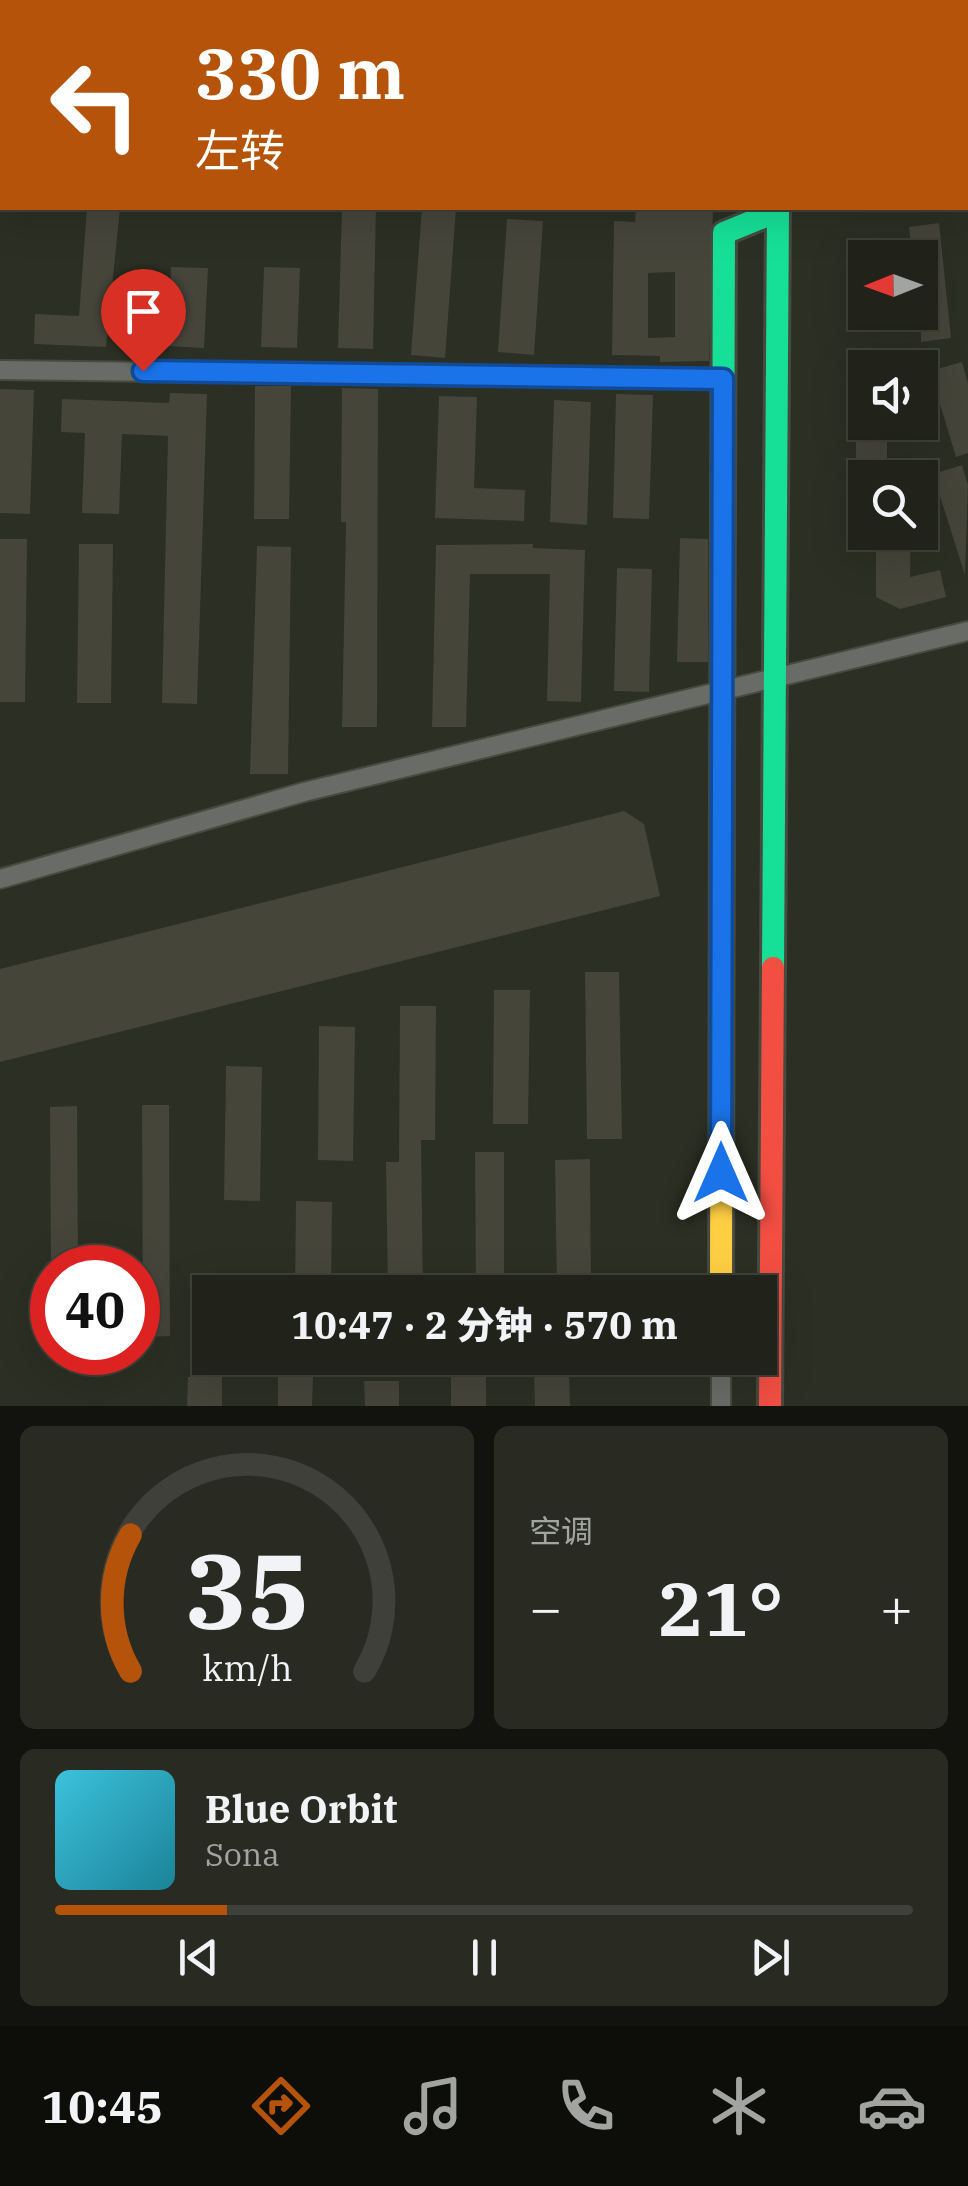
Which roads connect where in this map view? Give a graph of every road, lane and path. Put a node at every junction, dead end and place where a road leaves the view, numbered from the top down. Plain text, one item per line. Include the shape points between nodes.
1 (776, 210) edge
2 (778, 210) edge
3 (0, 370) edge
4 (723, 379) junction
5 (968, 631) edge
6 (775, 679) junction
7 (722, 692) junction
8 (0, 880) edge
9 (721, 1275) edge
10 (721, 1375) edge
11 (720, 1406) edge
12 (770, 1406) edge

1 - 4 street via 724,233
2 - 6 street
3 - 4 street
4 - 7 street
5 - 6 street
6 - 7 street
6 - 12 street
7 - 8 street via 304,792
7 - 9 street
10 - 11 street

